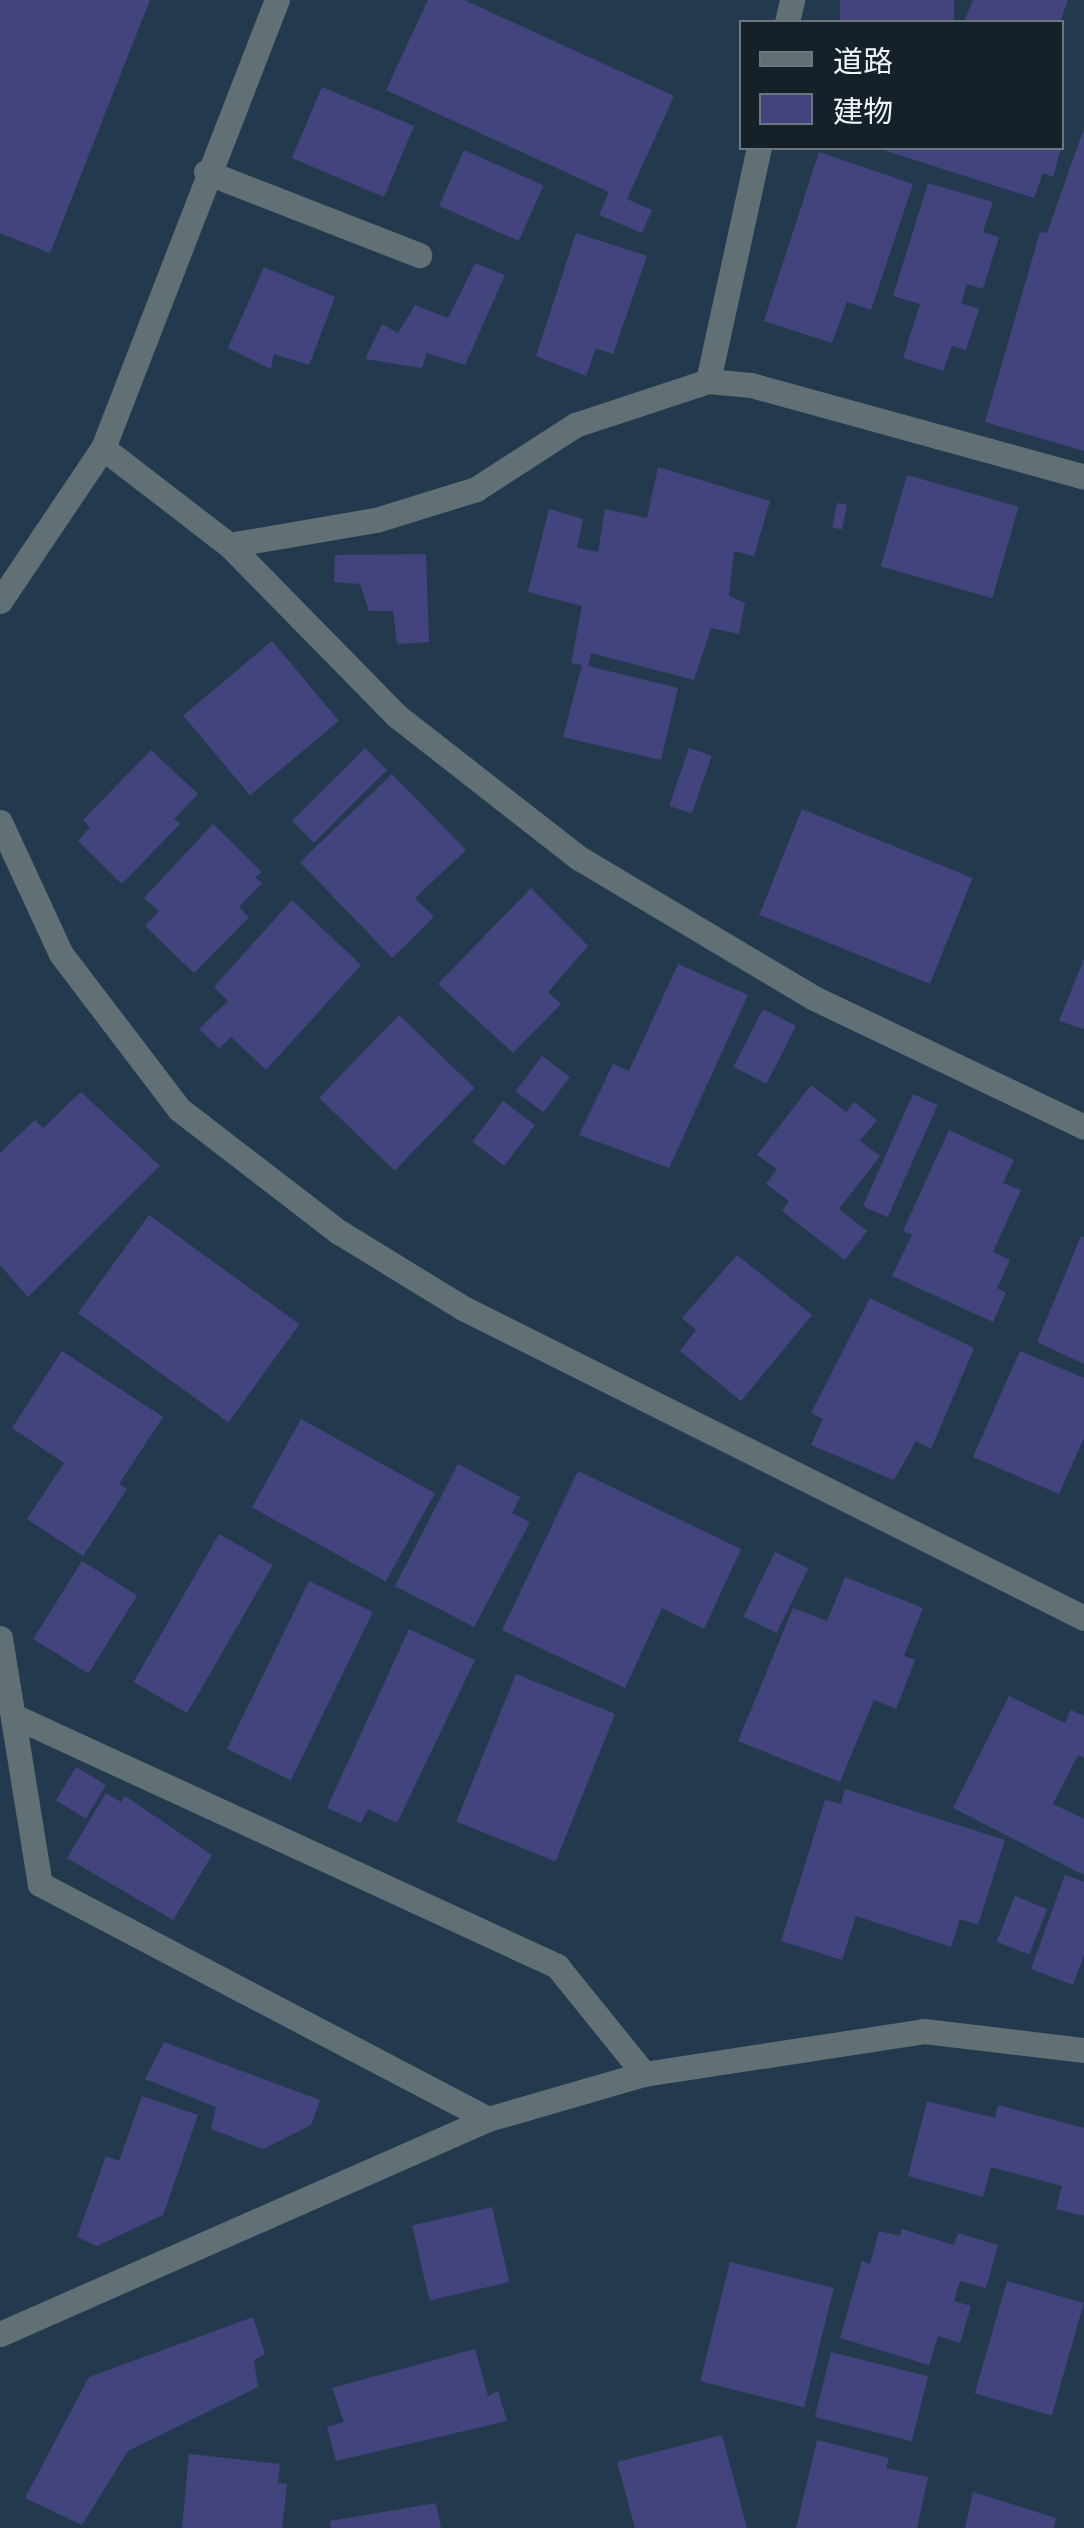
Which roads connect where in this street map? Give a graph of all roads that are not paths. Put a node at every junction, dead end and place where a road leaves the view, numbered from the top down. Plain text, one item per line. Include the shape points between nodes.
1 (277, 0) edge
2 (759, 150) edge
3 (206, 172) junction
4 (418, 255) dead end
5 (708, 381) junction
6 (103, 448) junction
7 (1084, 477) edge
8 (229, 546) junction
9 (0, 601) edge
10 (0, 822) edge
11 (1084, 1127) edge
12 (1084, 1618) edge
13 (0, 1638) edge
14 (16, 1717) junction
15 (1084, 2050) edge
16 (644, 2074) junction
17 (488, 2119) junction
18 (0, 2334) edge

1 - 3 street
2 - 5 street
3 - 4 street
3 - 6 street
5 - 7 street via 751,385
5 - 8 street via 575,425 476,489 376,520
6 - 8 street
6 - 9 street
8 - 11 street via 397,716 579,858 814,998
10 - 12 street via 60,954 179,1109 339,1232 463,1308
13 - 14 street
14 - 16 street via 558,1966
14 - 17 street via 40,1884
15 - 16 street via 924,2032
16 - 17 street
17 - 18 street

